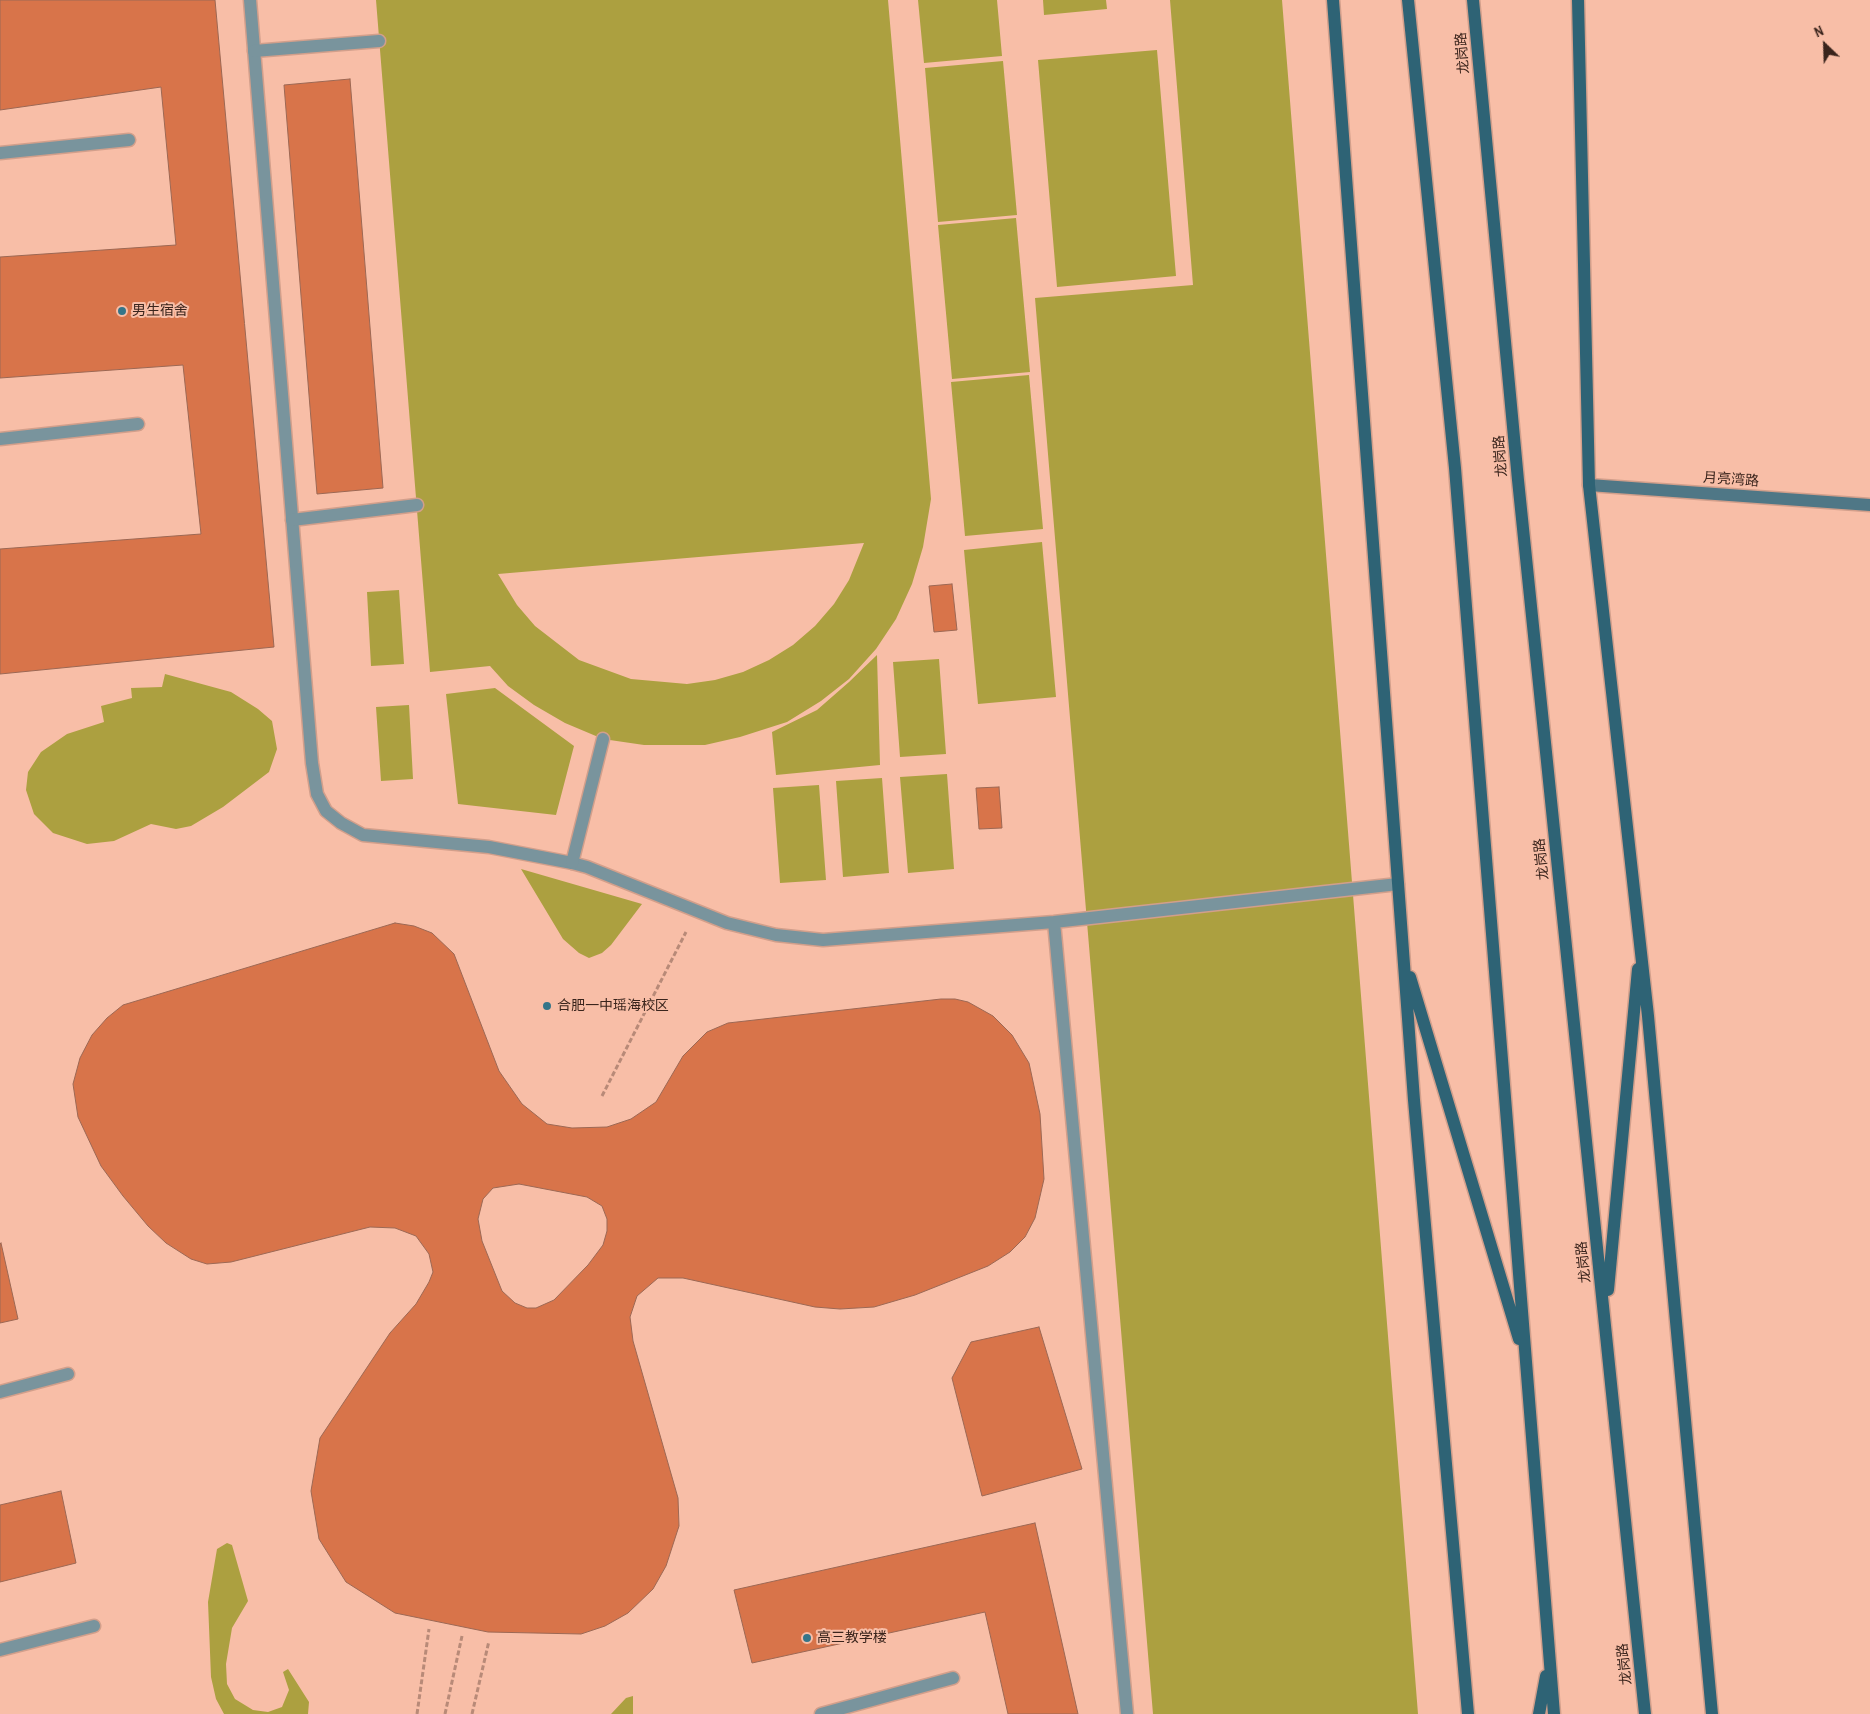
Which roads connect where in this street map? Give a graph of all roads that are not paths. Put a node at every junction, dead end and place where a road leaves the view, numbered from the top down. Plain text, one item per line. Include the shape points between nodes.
1 (250, 0) edge
2 (1333, 0) edge
3 (1408, 0) edge
4 (1473, 0) edge
5 (1578, 0) edge
6 (379, 41) dead end
7 (254, 51) junction
8 (129, 140) dead end
9 (0, 153) edge
10 (138, 424) dead end
11 (0, 439) edge
12 (1589, 485) junction
13 (417, 505) dead end
14 (1870, 505) edge
15 (292, 520) junction
16 (603, 739) dead end
17 (572, 863) junction
18 (1398, 884) junction
19 (1054, 922) junction
20 (1640, 942) junction
21 (1403, 956) junction
22 (1605, 1318) junction
23 (1526, 1362) junction
24 (68, 1374) dead end
25 (0, 1392) edge
26 (94, 1626) dead end
27 (0, 1650) edge
28 (1549, 1659) junction
29 (954, 1678) dead end
30 (822, 1714) edge
31 (1127, 1714) edge
32 (1468, 1714) edge
33 (1539, 1714) edge
34 (1554, 1714) edge
35 (1646, 1714) edge
36 (1712, 1714) edge

1 - 7 street
2 - 18 main road
3 - 23 main road via 1456,478
4 - 22 main road, 龙岗路 via 1517,470
5 - 12 main road
6 - 7 street
7 - 15 street
8 - 9 street
10 - 11 street
12 - 14 street, 月亮湾路
12 - 20 main road
13 - 15 street
15 - 17 street via 312,762 317,794 326,811 362,835 489,847
16 - 17 street
17 - 19 street via 727,924 776,935 823,940
18 - 19 street
18 - 21 main road
19 - 31 street
20 - 22 main road
20 - 36 main road
21 - 23 main road
21 - 32 main road
22 - 35 main road, 龙岗路
23 - 28 main road
24 - 25 street
26 - 27 street
28 - 33 main road
28 - 34 main road
29 - 30 street

